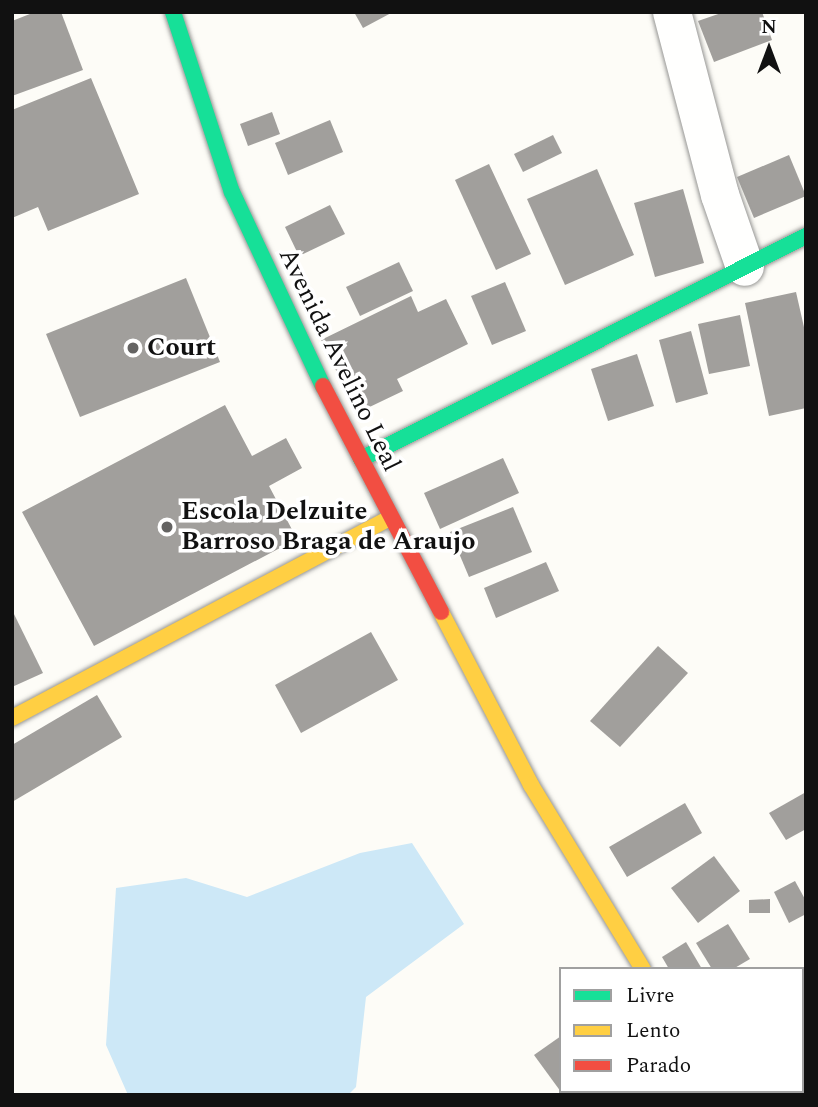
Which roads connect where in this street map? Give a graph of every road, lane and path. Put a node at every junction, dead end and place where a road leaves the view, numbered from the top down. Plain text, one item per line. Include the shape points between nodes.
1 (173, 12) edge
2 (672, 12) edge
3 (806, 236) edge
4 (745, 267) junction
5 (361, 459) junction
6 (390, 518) junction
7 (12, 718) edge
8 (642, 967) edge

1 - 5 main road, Avenida Avelino Leal via 232,192 289,320
2 - 4 street via 720,195
3 - 4 main road
4 - 5 main road
5 - 6 main road, Avenida Avelino Leal
6 - 7 main road
6 - 8 main road, Avenida Avelino Leal via 531,785

